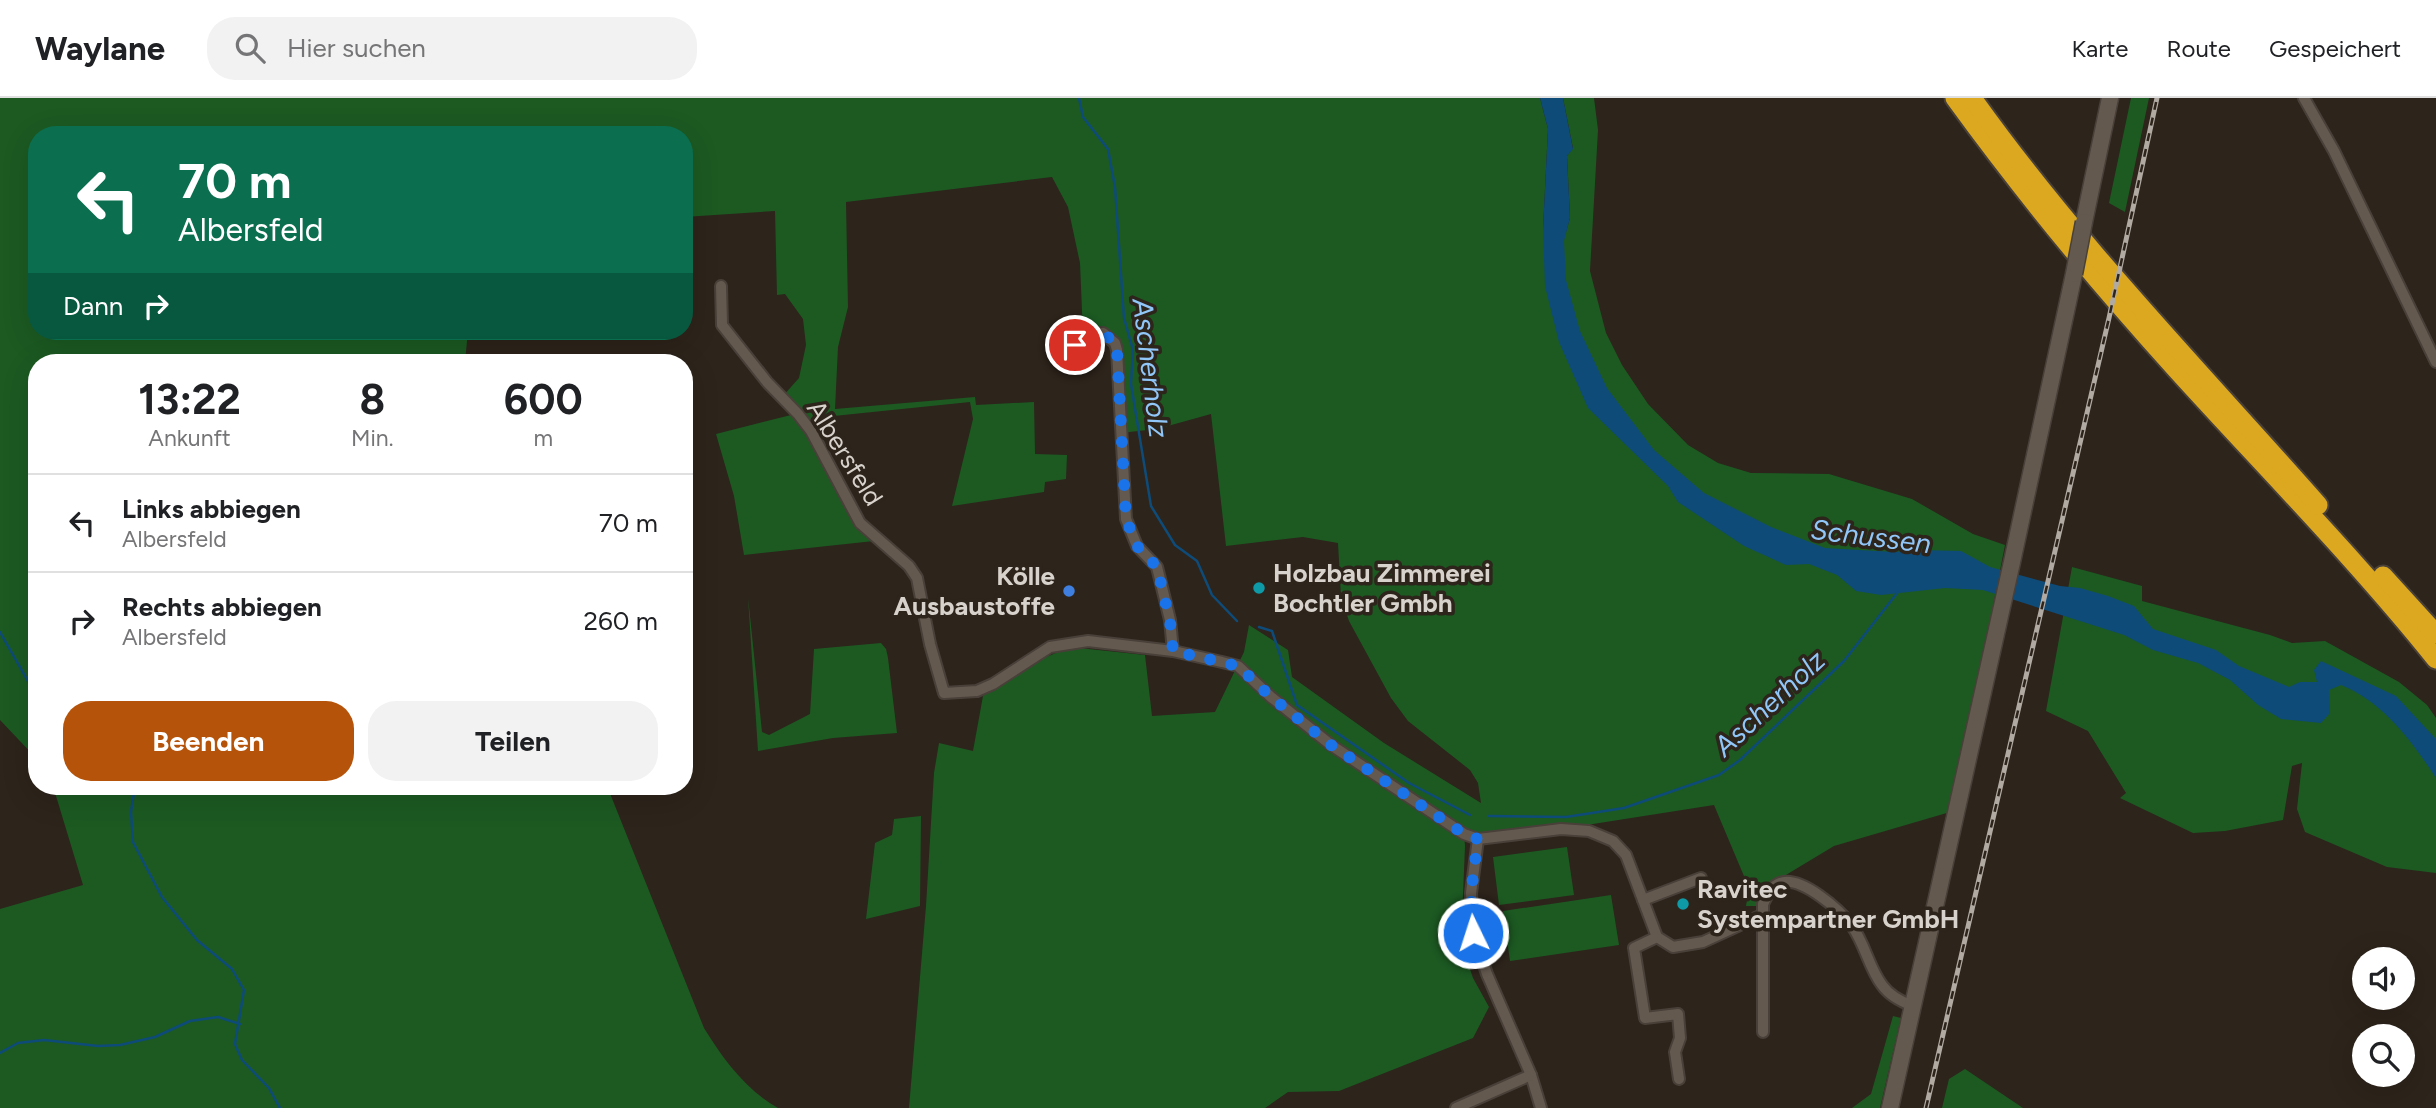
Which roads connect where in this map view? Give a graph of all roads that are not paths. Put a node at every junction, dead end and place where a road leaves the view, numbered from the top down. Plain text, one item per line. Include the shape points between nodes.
1 (1955, 98) edge
2 (1972, 98) edge
3 (2110, 98) edge
4 (2304, 98) edge
5 (721, 286) dead end
6 (1075, 345) dead end
7 (2436, 362) edge
8 (2436, 634) edge
9 (1173, 651) junction
10 (2436, 659) edge
11 (1478, 839) junction
12 (1701, 878) dead end
13 (1643, 900) junction
14 (1764, 914) junction
15 (1657, 937) junction
16 (1913, 1006) junction
17 (1763, 1032) dead end
18 (1531, 1075) junction
19 (1679, 1079) dead end
20 (1456, 1108) edge
21 (1541, 1108) edge
22 (1890, 1108) edge

1 - 10 highway via 2129,317 2361,570
2 - 8 highway via 2104,267
3 - 16 street, bridge
4 - 7 street
5 - 9 street, Albersfeld via 722,325 811,430 860,523 909,565 917,578 944,693 978,691 1050,647 1088,641
6 - 9 street via 1075,337 1103,333 1115,343 1126,519 1137,546 1157,567
9 - 11 street, Albersfeld via 1238,666 1331,745
11 - 13 street via 1590,831 1613,841 1626,855
11 - 18 street via 1471,893 1473,933
12 - 13 street
13 - 15 street
14 - 15 street via 1703,942 1673,947
14 - 16 street via 1763,904 1779,883 1804,886 1851,926 1882,985
14 - 17 street
15 - 19 street via 1634,948 1645,1018 1678,1014 1680,1038 1675,1052
16 - 22 street
18 - 20 street
18 - 21 street

